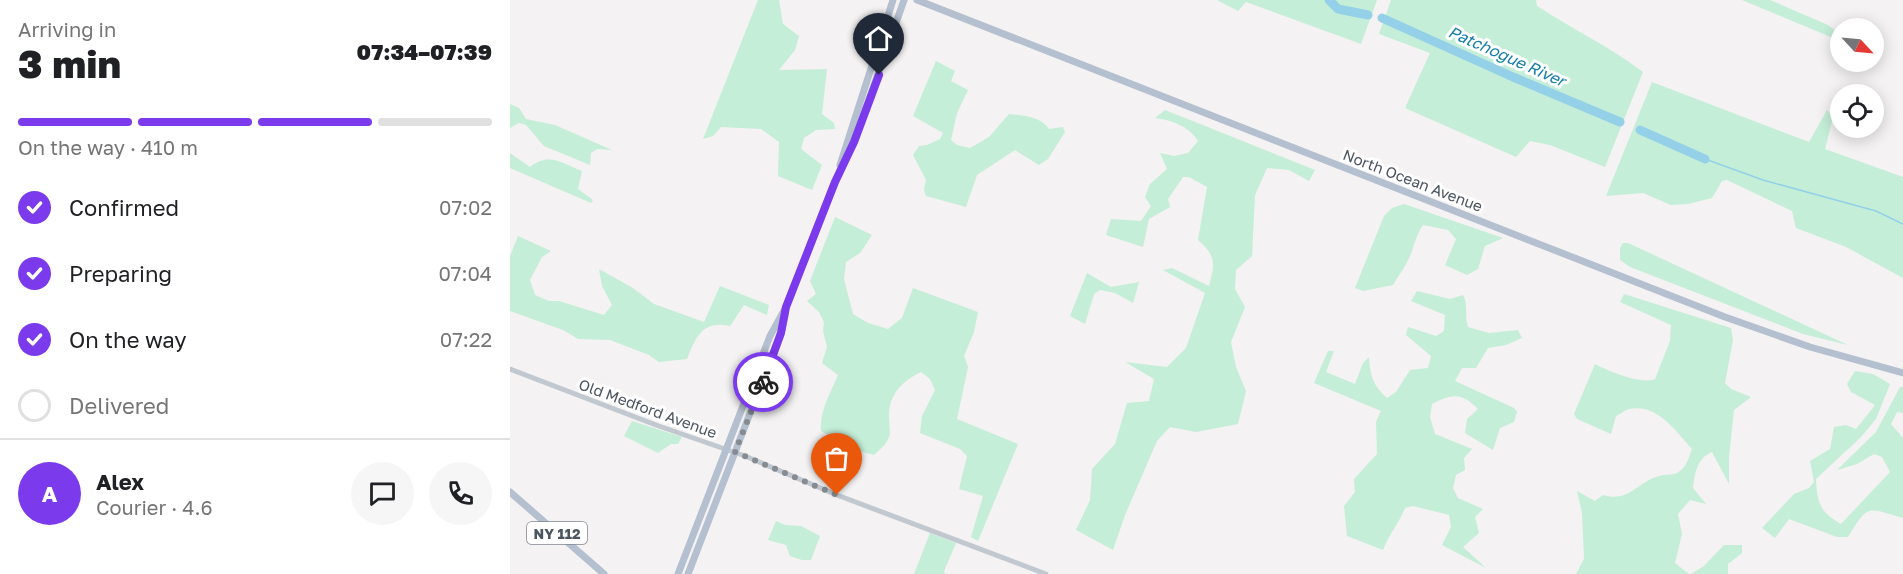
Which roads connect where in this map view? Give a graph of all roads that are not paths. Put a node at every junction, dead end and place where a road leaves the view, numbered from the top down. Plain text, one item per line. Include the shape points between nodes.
1 (893, 0) edge
2 (904, 0) edge
3 (917, 0) edge
4 (835, 182) junction
5 (786, 307) junction
6 (510, 369) edge
7 (1903, 373) edge
8 (726, 449) junction
9 (735, 452) junction
10 (510, 492) edge
11 (604, 574) edge
12 (678, 574) edge
13 (688, 574) edge
14 (1046, 574) edge

1 - 4 main road
2 - 4 main road via 872,97
3 - 7 main road, North Ocean Avenue via 1725,317 1822,351
4 - 5 main road
5 - 8 main road
5 - 9 main road via 781,333
6 - 8 street, Old Medford Avenue
8 - 9 street, Old Medford Avenue
8 - 12 main road
9 - 13 main road
9 - 14 street, Old Medford Avenue
10 - 11 main road, NY 112

